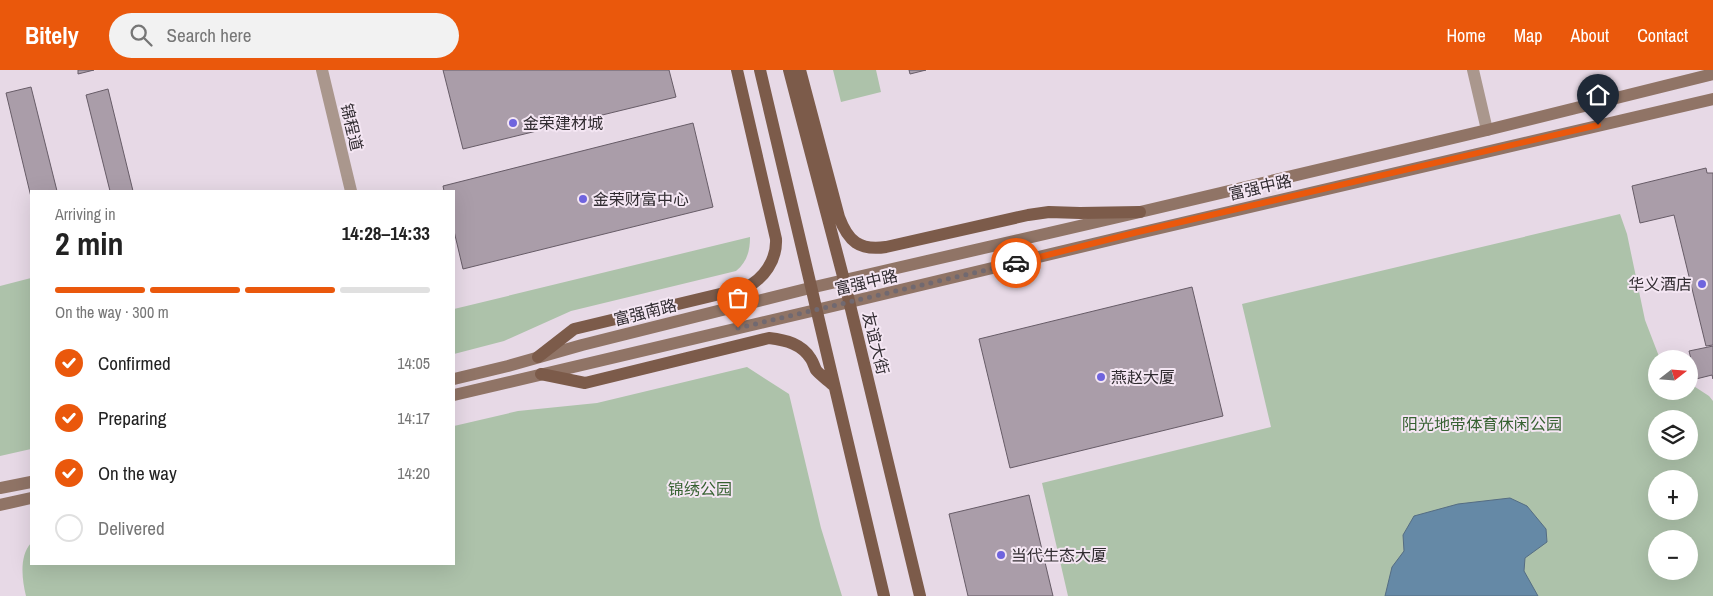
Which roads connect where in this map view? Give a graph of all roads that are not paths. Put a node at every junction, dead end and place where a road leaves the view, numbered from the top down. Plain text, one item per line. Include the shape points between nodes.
1 (322, 70) edge
2 (737, 70) edge
3 (760, 70) edge
4 (789, 70) edge
5 (800, 70) edge
6 (1473, 70) edge
7 (1713, 74) edge
8 (1713, 99) edge
9 (1487, 130) junction
10 (351, 190) edge
11 (1140, 212) junction
12 (844, 280) junction
13 (810, 288) junction
14 (850, 302) junction
15 (816, 310) junction
16 (538, 357) junction
17 (541, 374) junction
18 (455, 379) edge
19 (834, 386) junction
20 (455, 395) edge
21 (30, 482) edge
22 (0, 488) edge
23 (30, 498) edge
24 (0, 505) edge
25 (884, 596) edge
26 (920, 596) edge

1 - 10 street, 锦程道
2 - 16 main road via 776,239 771,265 754,284 745,288 574,329
3 - 13 main road
4 - 12 main road, 友谊大街
5 - 11 main road via 839,217 851,239 866,248 886,247 1049,212
6 - 9 street
7 - 9 main road, 富强中路
8 - 14 main road, 富强中路
9 - 11 main road, 富强中路
11 - 12 main road, 富强中路
12 - 13 main road, 富强南路
12 - 14 main road, 友谊大街
13 - 15 main road
13 - 16 main road, 富强南路
14 - 15 main road, 富强中路
14 - 26 main road, 友谊大街
15 - 17 main road
15 - 19 main road
16 - 18 main road, 富强南路
17 - 19 main road via 585,383 769,338 796,345
17 - 20 main road
19 - 25 main road
21 - 22 main road
23 - 24 main road

